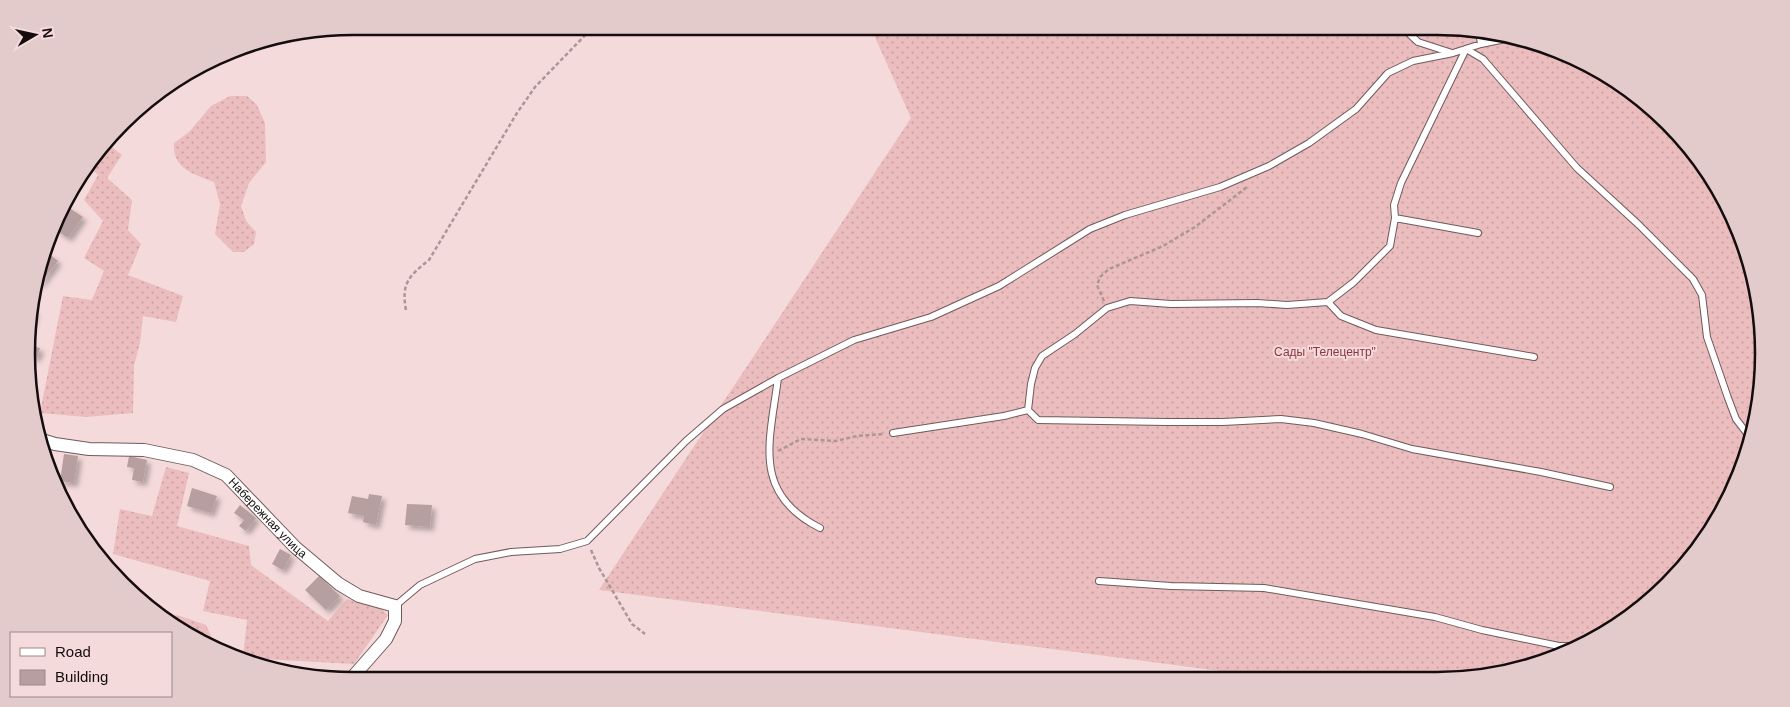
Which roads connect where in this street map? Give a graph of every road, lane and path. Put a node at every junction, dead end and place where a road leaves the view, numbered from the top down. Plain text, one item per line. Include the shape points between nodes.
1 (585, 35) edge
2 (1411, 35) edge
3 (1480, 38) edge
4 (1497, 41) edge
5 (1481, 44) junction
6 (1466, 49) junction
7 (1453, 53) junction
8 (1251, 184) dead end
9 (1395, 218) junction
10 (1478, 233) dead end
11 (1328, 302) junction
12 (1107, 308) junction
13 (406, 310) dead end
14 (1534, 357) dead end
15 (778, 378) junction
16 (1028, 410) junction
17 (1745, 431) edge
18 (893, 433) joint
19 (48, 442) edge
20 (768, 457) junction
21 (1610, 487) dead end
22 (820, 528) dead end
23 (587, 541) junction
24 (1099, 581) dead end
25 (395, 606) junction
26 (645, 634) dead end
27 (1562, 646) edge
28 (357, 672) edge

1 - 13 path via 536,87 517,113 428,260 410,276 404,296
2 - 7 lane via 1418,42
3 - 5 lane
4 - 5 lane
5 - 6 lane
6 - 7 lane
6 - 9 lane via 1401,183 1394,206
6 - 17 lane via 1483,59 1577,168 1693,279 1702,295 1707,337 1736,419
7 - 15 lane via 1413,61 1388,73 1356,109 1270,166 1220,187 1124,214 1090,229 999,286 931,316 854,340
8 - 12 path via 1195,227 1100,277 1097,285
9 - 10 lane
9 - 11 lane via 1390,246 1354,282
11 - 12 lane via 1287,305 1130,301
11 - 14 lane via 1341,316 1376,330
12 - 16 lane via 1042,356 1035,368
15 - 20 lane
15 - 23 lane via 723,409 686,441
16 - 18 lane
16 - 21 lane via 1038,420 1223,422 1281,419 1314,423 1412,449
18 - 20 path via 836,440 801,439
19 - 25 street, Набережная улица via 89,449 144,450 193,460 226,475 295,547 339,584 359,596
20 - 22 lane via 773,480 782,499 806,521
23 - 25 lane via 560,549 511,552 475,559 420,585
23 - 26 path via 632,624
24 - 27 lane via 1264,588 1435,617
25 - 28 street via 395,621 386,639

